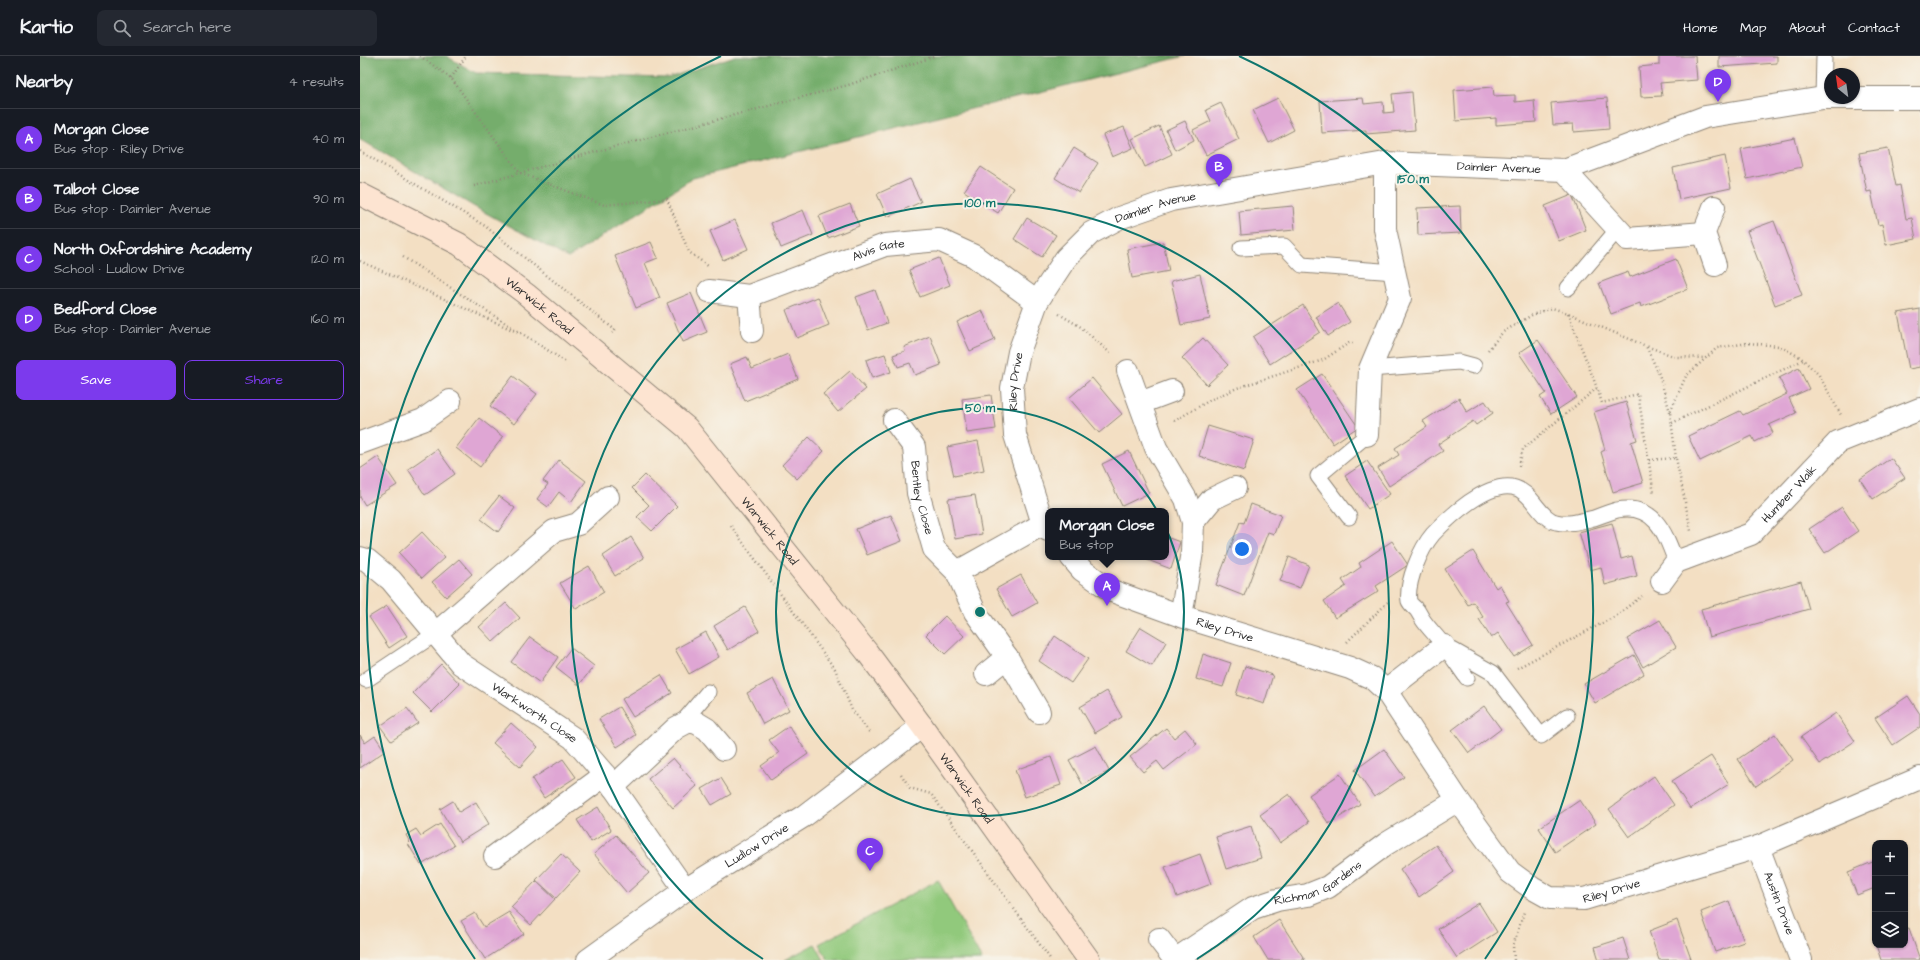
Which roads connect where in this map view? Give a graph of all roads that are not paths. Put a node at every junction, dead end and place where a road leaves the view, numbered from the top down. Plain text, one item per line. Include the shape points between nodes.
1 (1824, 56) edge
2 (1823, 98) junction
3 (1920, 98) edge
4 (1385, 163) junction
5 (1564, 170) junction
6 (360, 194) edge
7 (1714, 207) dead end
8 (1618, 229) junction
9 (1704, 233) junction
10 (1241, 248) dead end
11 (1715, 264) dead end
12 (1395, 272) junction
13 (1568, 288) dead end
14 (709, 291) dead end
15 (749, 296) junction
16 (1038, 302) junction
17 (752, 331) dead end
18 (1474, 366) road end
19 (1370, 368) junction
20 (1128, 371) road end
21 (1172, 391) dead end
22 (450, 401) dead end
23 (1140, 403) junction
24 (1920, 409) edge
25 (894, 420) dead end
26 (1367, 435) joint
27 (360, 443) edge
28 (1235, 488) dead end
29 (608, 497) dead end
30 (1349, 517) dead end
31 (1193, 522) junction
32 (1045, 524) edge
33 (1045, 528) edge
34 (360, 558) edge
35 (1074, 560) edge
36 (1676, 562) junction
37 (957, 572) junction
38 (1662, 581) road end
39 (1181, 616) junction
40 (435, 634) junction
41 (1444, 646) junction
42 (1007, 657) junction
43 (986, 674) dead end
44 (1467, 678) dead end
45 (366, 680) dead end
46 (1386, 691) junction
47 (708, 692) dead end
48 (1039, 712) dead end
49 (1567, 716) dead end
50 (681, 724) junction
51 (922, 726) junction
52 (724, 749) dead end
53 (1920, 778) edge
54 (609, 781) junction
55 (1458, 800) junction
56 (1758, 847) junction
57 (495, 856) dead end
58 (685, 890) junction
59 (1159, 939) dead end
60 (588, 960) edge
61 (1089, 960) edge
62 (1175, 960) edge
63 (1801, 960) edge

1 - 2 lane
2 - 3 street, Daimler Avenue
2 - 5 street, Daimler Avenue via 1705,117
4 - 5 street, Daimler Avenue
4 - 12 street via 1385,230
4 - 16 street, Daimler Avenue via 1171,200 1119,218 1091,233 1066,258
5 - 8 street
6 - 51 main road, Warwick Road via 459,244 526,294 687,428 867,652
7 - 9 street
8 - 9 street via 1627,239
8 - 13 lane
9 - 11 street
10 - 12 lane via 1284,246 1302,265
12 - 19 street via 1400,298
14 - 15 street, Alvis Gate
15 - 16 street, Alvis Gate via 885,245 939,240 974,256
15 - 17 street
16 - 32 street, Riley Drive via 1019,352 1012,388 1015,435
18 - 19 lane via 1459,362
19 - 26 street
20 - 23 street
21 - 23 street
22 - 27 street via 423,420
23 - 31 street via 1156,448 1186,499
24 - 36 street, Humber Walk via 1838,442 1751,534
25 - 37 street, Bentley Close via 914,447 918,494 934,549
26 - 30 lane via 1318,476
28 - 31 street via 1212,499
29 - 40 street via 578,524 554,531
31 - 39 street via 1192,552
33 - 37 street
34 - 40 street, Warkworth Close via 367,560 391,580
35 - 39 street, Riley Drive via 1082,570 1112,591
36 - 38 street
36 - 41 lane via 1655,519 1645,512 1618,510 1578,522 1553,522 1528,495 1515,488 1490,490 1457,511 1433,535 1420,556 1410,581 1410,602
37 - 42 street, Bentley Close via 975,612
39 - 46 street, Riley Drive via 1350,668 1372,678
40 - 45 lane
40 - 54 street, Warkworth Close via 461,664 573,738
41 - 44 lane
41 - 46 street
41 - 49 lane via 1493,673 1541,736
42 - 43 street
42 - 48 street, Bentley Close
46 - 55 street, Riley Drive
47 - 50 lane
50 - 52 street via 697,722 707,729
50 - 54 street
51 - 58 street, Ludlow Drive via 804,816
51 - 61 main road, Warwick Road
53 - 56 street, Riley Drive
54 - 57 street
54 - 58 street, Warkworth Close
55 - 56 street, Riley Drive via 1510,872 1550,898 1584,899
55 - 62 street, Richman Gardens via 1386,844 1328,887 1308,895 1277,900 1253,908
56 - 63 street, Austin Drive
58 - 60 street, Ludlow Drive
59 - 62 street

